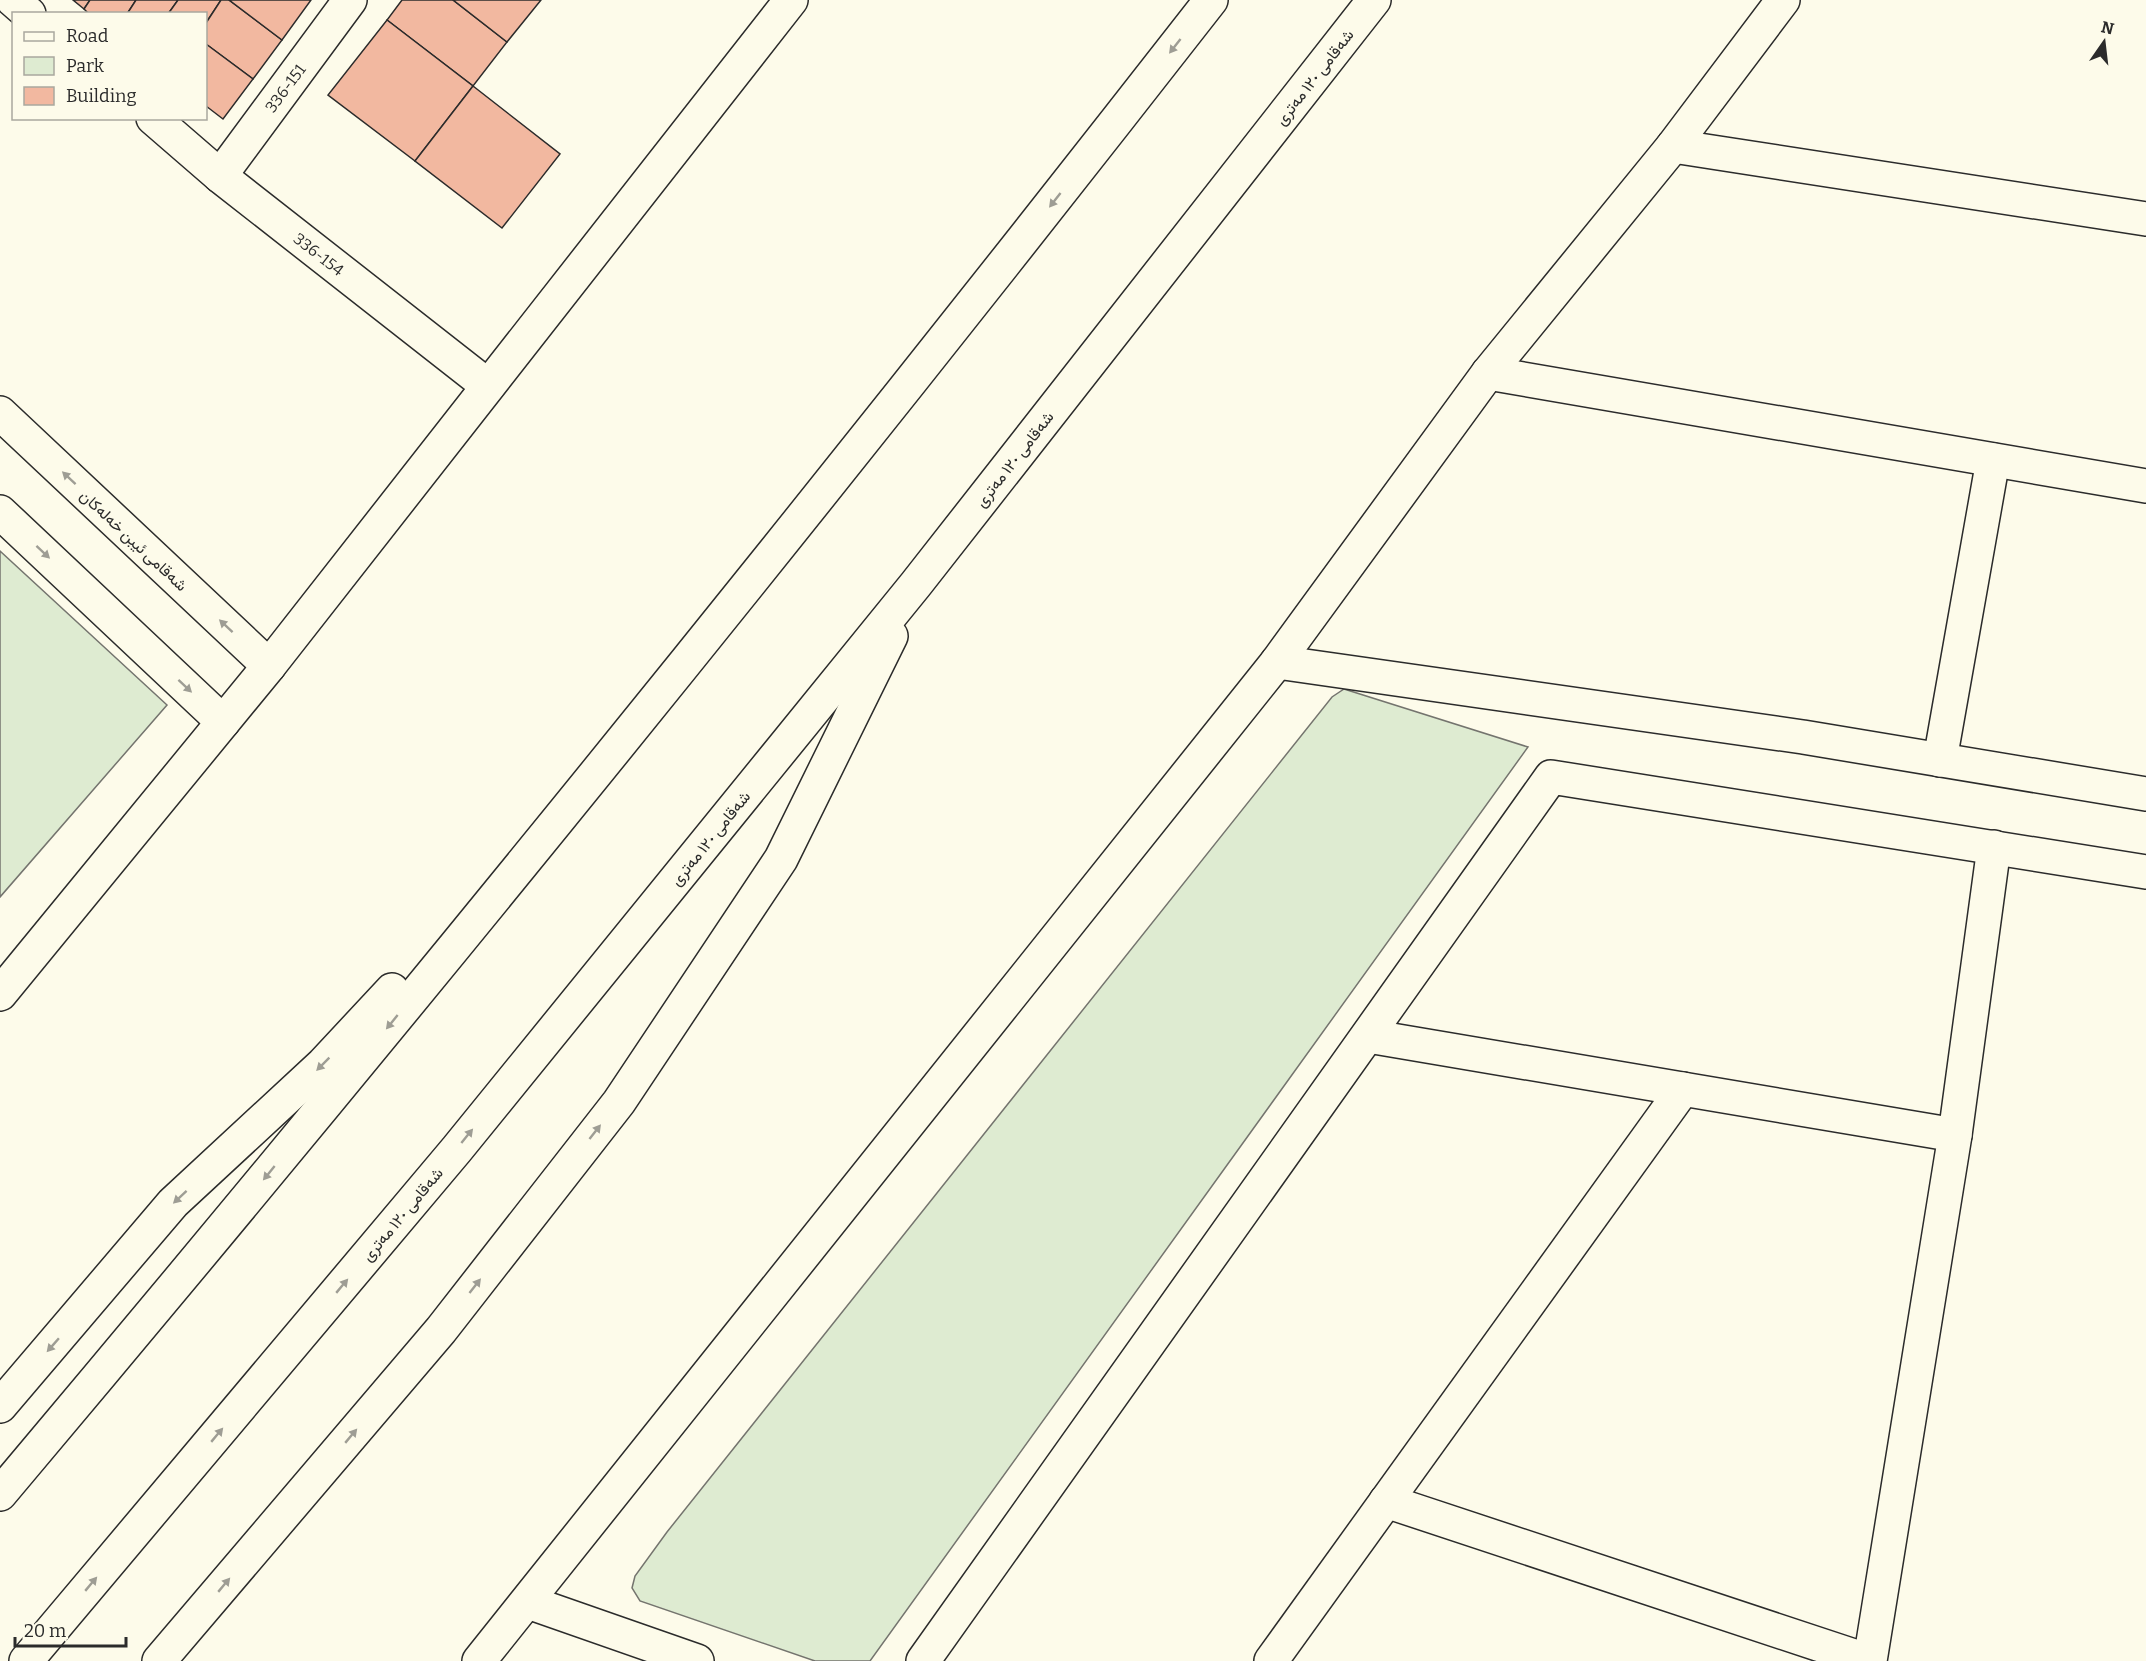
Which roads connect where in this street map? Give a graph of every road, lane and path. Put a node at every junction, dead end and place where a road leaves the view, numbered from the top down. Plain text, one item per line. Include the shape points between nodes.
1 (13, 0) edge
2 (350, 0) edge
3 (791, 0) edge
4 (1211, 0) edge
5 (1374, 0) edge
6 (1783, 0) edge
7 (27, 12) edge
8 (155, 120) edge
9 (1673, 146) junction
10 (220, 176) junction
11 (2146, 219) edge
12 (1001, 269) junction
13 (1488, 373) junction
14 (488, 386) junction
15 (0, 413) edge
16 (1993, 460) junction
17 (2146, 486) edge
18 (0, 512) edge
19 (916, 584) junction
20 (1277, 662) junction
21 (269, 666) junction
22 (223, 722) junction
23 (1940, 760) junction
24 (2146, 794) edge
25 (1994, 847) junction
26 (2146, 872) edge
27 (0, 994) edge
28 (1368, 1036) junction
29 (1683, 1089) junction
30 (1955, 1135) junction
31 (0, 1406) edge
32 (0, 1494) edge
33 (1386, 1501) junction
34 (528, 1602) junction
35 (26, 1661) edge
36 (159, 1661) edge
37 (479, 1661) edge
38 (697, 1661) edge
39 (923, 1661) edge
40 (1271, 1661) edge
41 (1870, 1661) edge

1 - 7 main road
2 - 10 main road, 336-151
3 - 14 main road
4 -> 12 main road
5 - 19 main road, شەقامی ١٢٠ مەتری
6 - 9 main road
8 - 10 main road, 336-154
9 - 11 main road
9 - 13 main road
10 - 14 main road, 336-154
12 -> 31 main road via 719,616 438,941 323,1064 173,1203
12 -> 32 main road via 666,688 206,1250
13 - 16 main road
13 - 20 main road
14 - 21 main road
21 -> 15 main road, شەقامی ئیبن خەلەکان
16 - 17 main road
16 - 23 main road
18 -> 22 main road
35 -> 19 main road, شەقامی ١٢٠ مەتری via 457,1149
36 -> 19 main road via 441,1330 619,1102 782,859
20 - 23 main road
20 - 34 main road
21 - 22 main road
22 - 27 main road
23 - 24 main road
25 - 26 main road
25 - 28 main road via 1551,777
25 - 30 main road
28 - 29 main road
28 - 39 main road
29 - 30 main road
29 - 33 main road
30 - 41 main road
33 - 40 main road
33 - 41 main road
34 - 37 main road
34 - 38 main road

